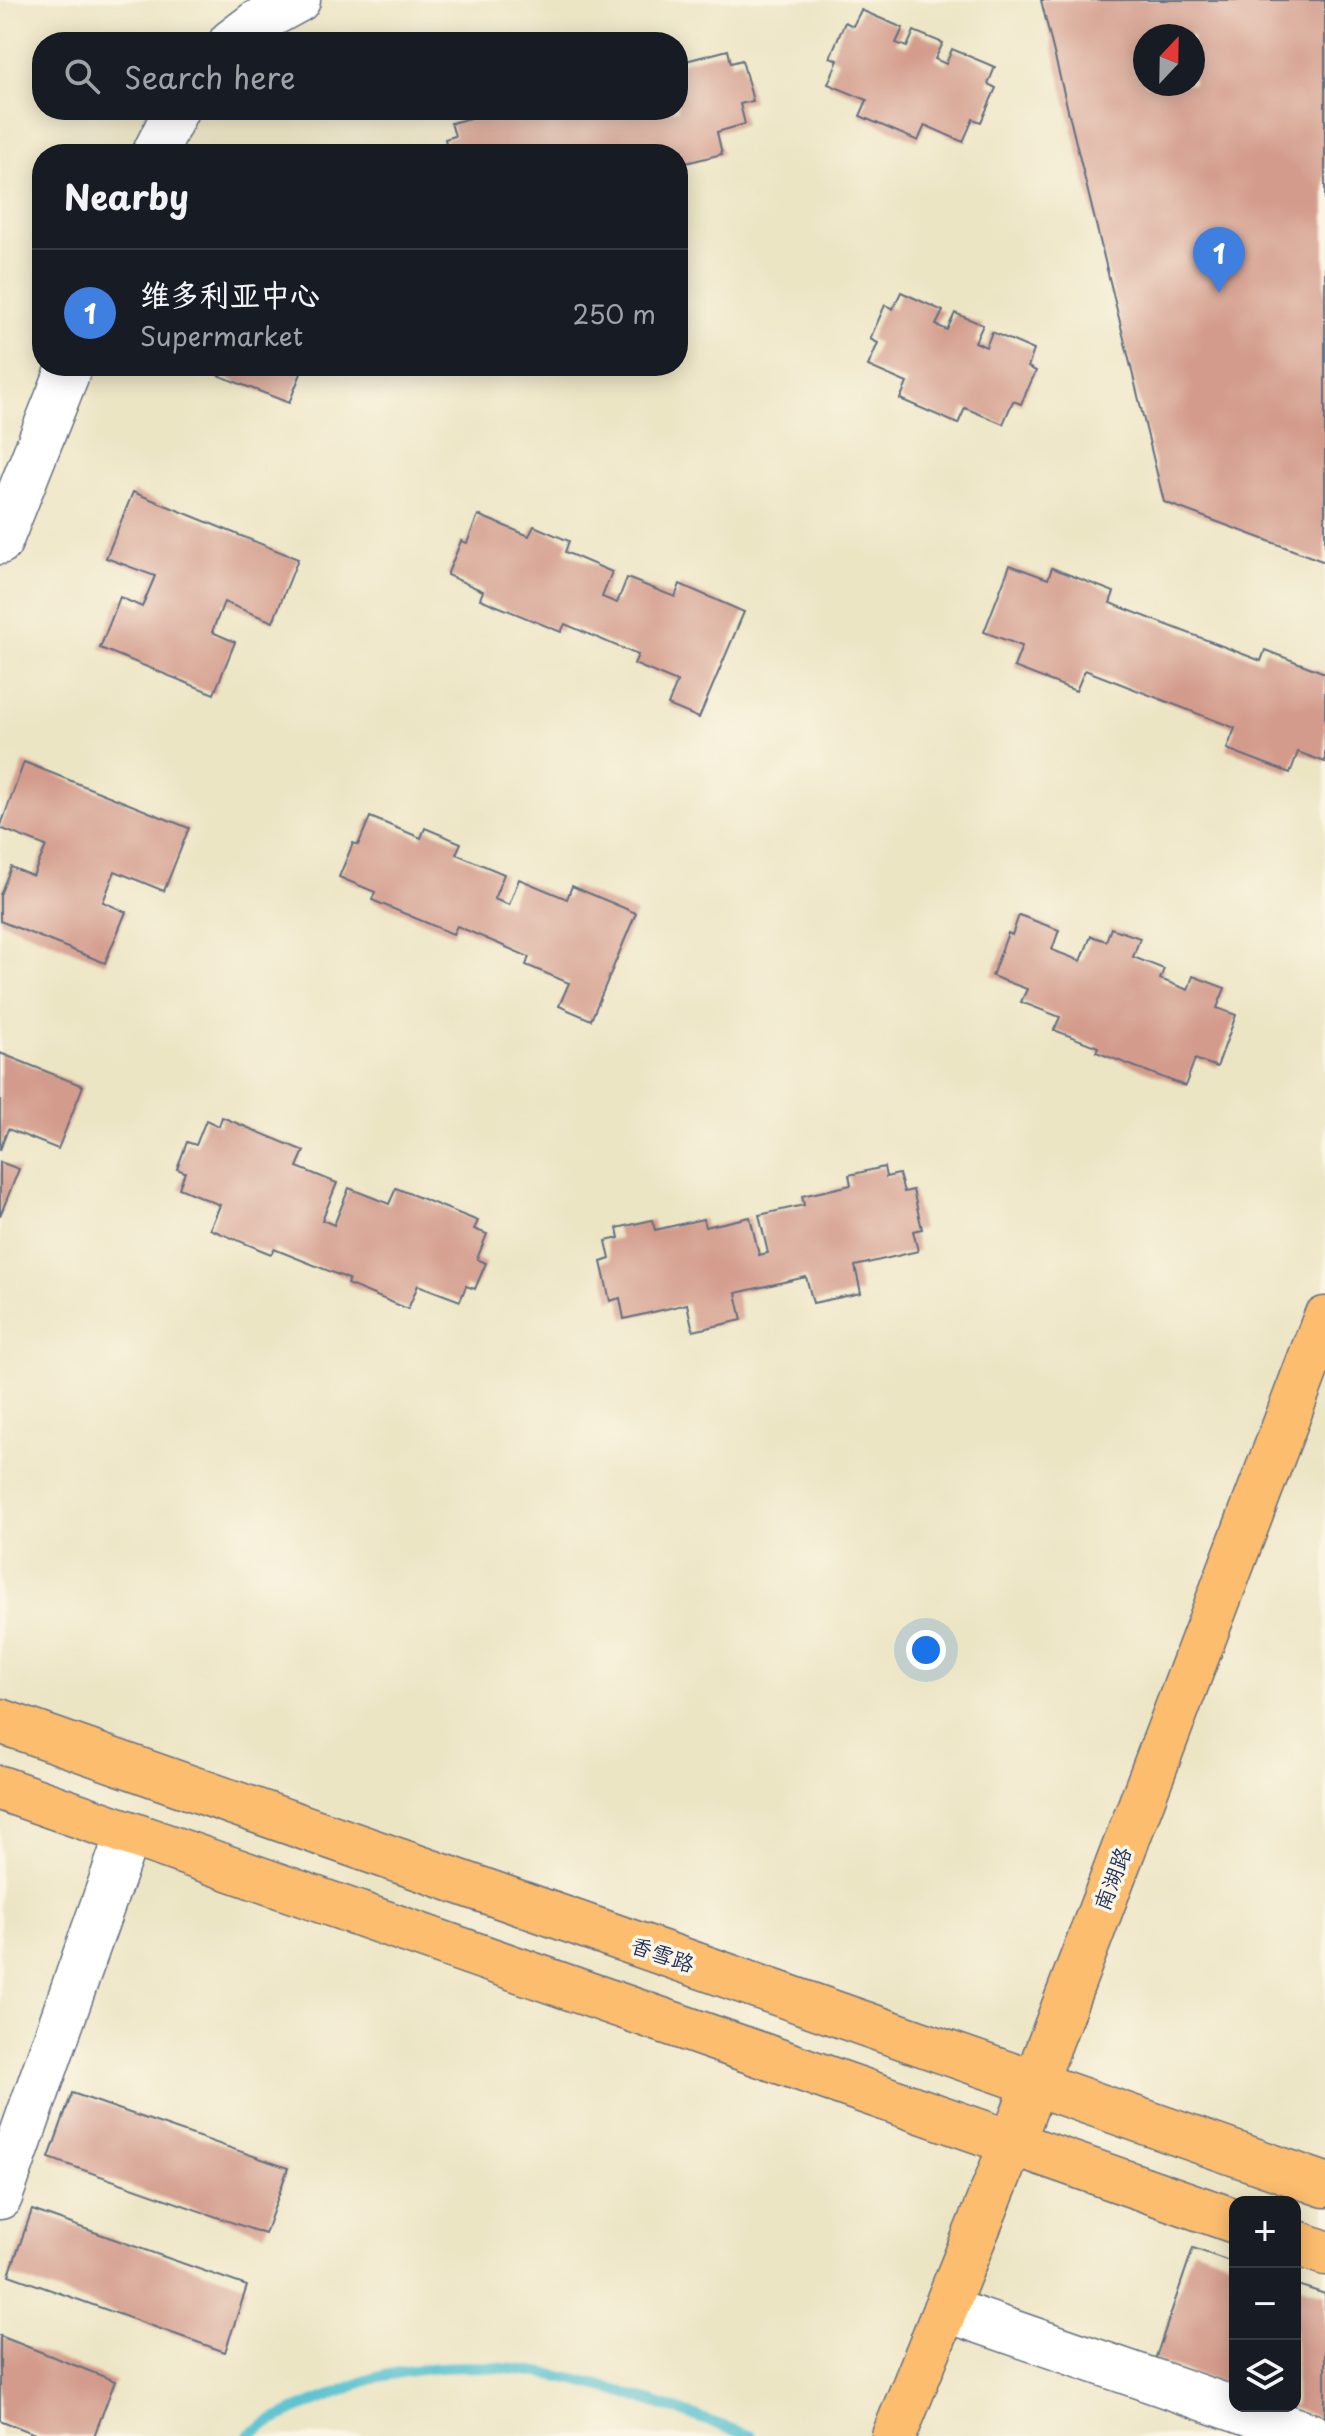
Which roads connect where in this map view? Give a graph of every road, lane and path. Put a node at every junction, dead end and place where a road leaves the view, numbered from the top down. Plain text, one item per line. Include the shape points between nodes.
1 (298, 0) edge
2 (244, 32) edge
3 (171, 120) edge
4 (159, 144) edge
5 (66, 376) edge
6 (0, 542) edge
7 (1324, 1322) edge
8 (0, 1721) edge
9 (0, 1788) edge
10 (128, 1833) junction
11 (1033, 2083) junction
12 (1012, 2143) junction
13 (1325, 2185) edge
14 (0, 2197) edge
15 (1229, 2219) edge
16 (1301, 2244) edge
17 (1325, 2253) edge
18 (945, 2309) junction
19 (894, 2435) edge
20 (1312, 2436) edge

1 - 2 street
3 - 4 street
5 - 6 street
7 - 11 main road, 南湖路
8 - 11 main road, 香雪路
9 - 10 main road
10 - 12 main road
10 - 14 street
11 - 12 main road, 南湖路
11 - 13 main road, 香雪路
12 - 15 main road
12 - 18 main road, 南湖路
16 - 17 main road
18 - 19 main road, 南湖路
18 - 20 street

